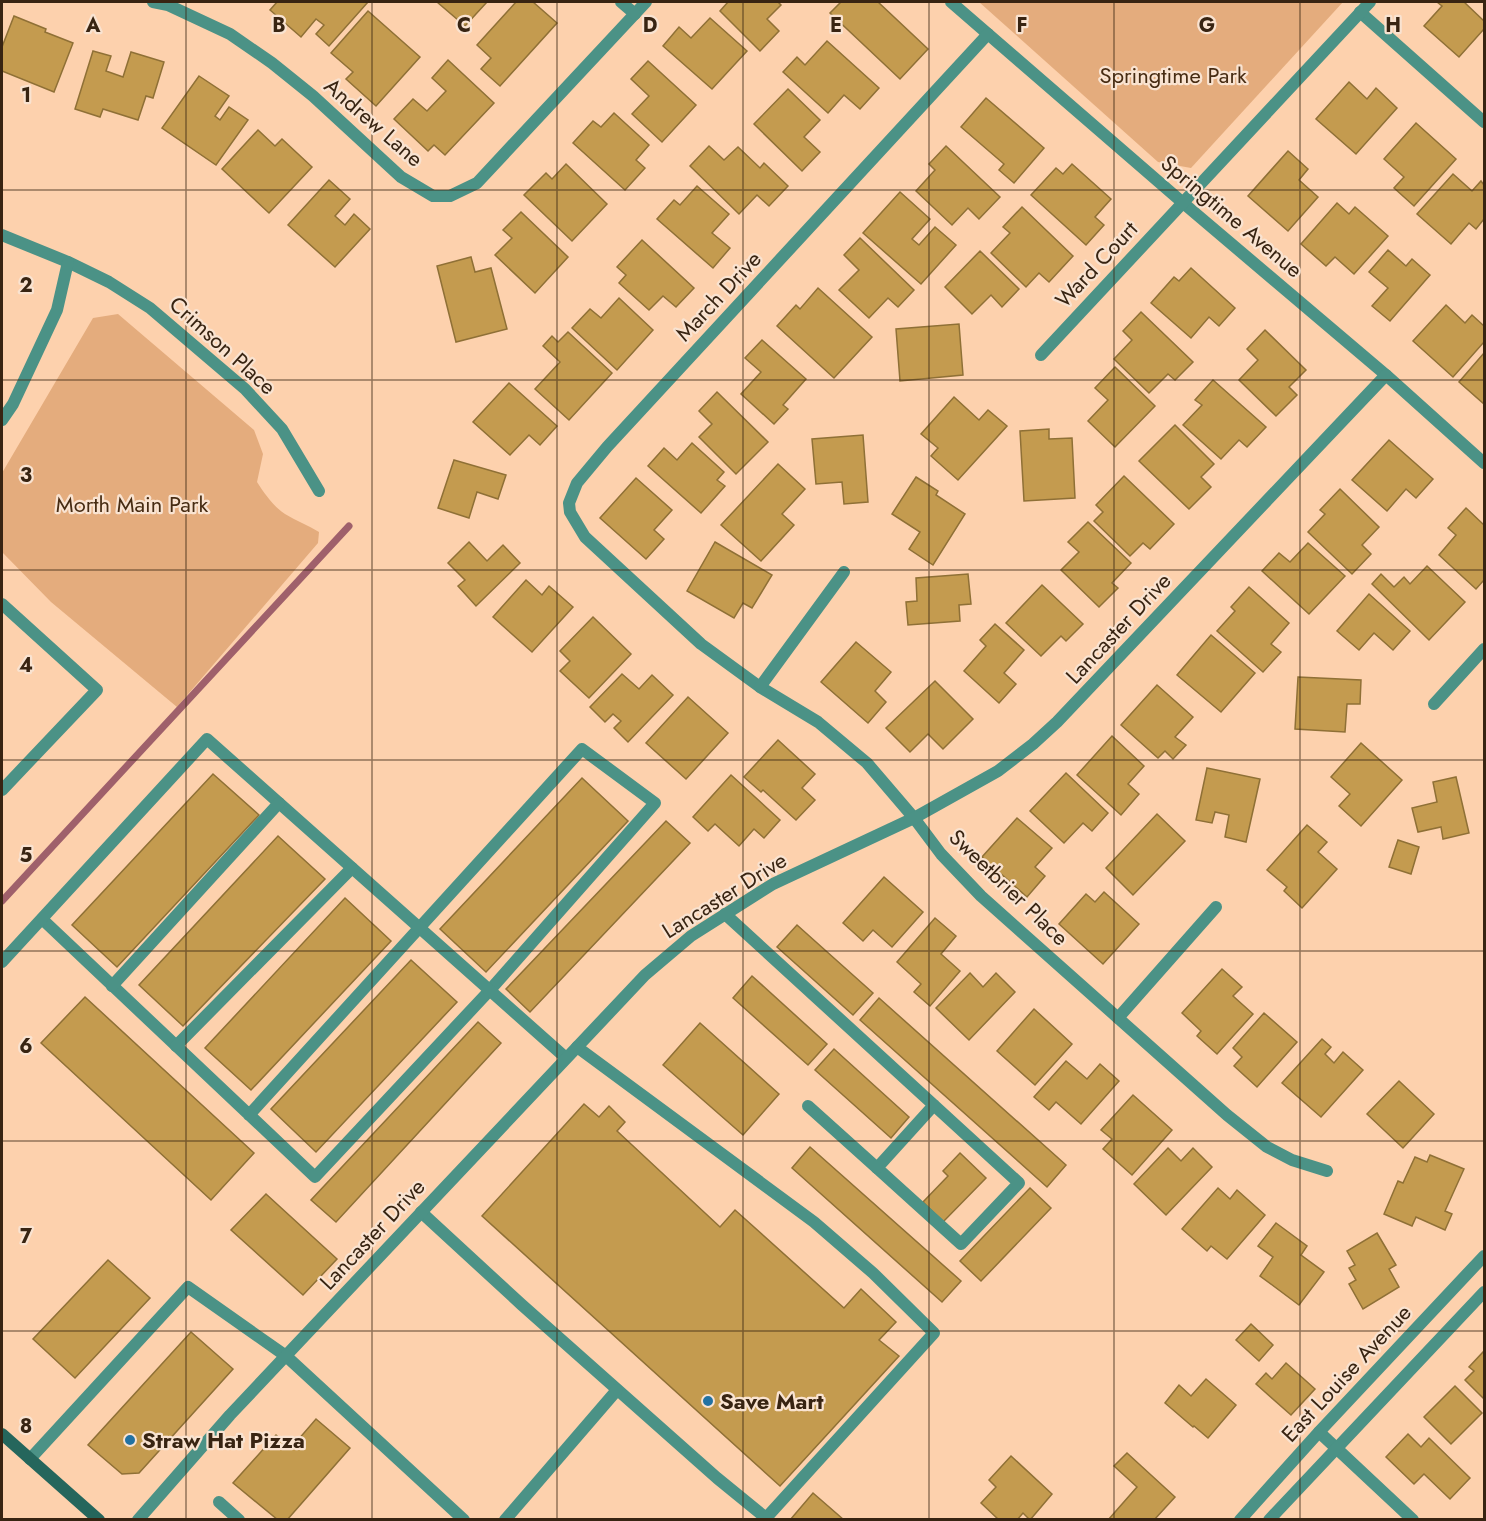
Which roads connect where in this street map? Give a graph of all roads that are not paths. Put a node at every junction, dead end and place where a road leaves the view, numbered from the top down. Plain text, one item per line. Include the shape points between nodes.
1 (153, 2) edge
2 (621, 2) edge
3 (646, 2) edge
4 (951, 2) edge
5 (1370, 2) edge
6 (1360, 12) junction
7 (634, 14) junction
8 (988, 34) junction
9 (1485, 122) edge
10 (1182, 202) junction
11 (2, 235) edge
12 (68, 262) junction
13 (1041, 355) dead end
14 (1386, 375) junction
15 (2, 420) edge
16 (1485, 463) edge
17 (319, 491) dead end
18 (844, 572) dead end
19 (646, 594) joint
20 (2, 604) edge
21 (1485, 649) edge
22 (760, 687) junction
23 (1434, 705) dead end
24 (2, 790) edge
25 (279, 803) junction
26 (914, 818) junction
27 (352, 867) junction
28 (1216, 907) dead end
29 (725, 914) junction
30 (42, 919) junction
31 (419, 928) junction
32 (2, 962) edge
33 (112, 986) junction
34 (490, 990) junction
35 (1118, 1018) junction
36 (176, 1046) junction
37 (577, 1047) junction
38 (566, 1058) junction
39 (934, 1105) junction
40 (808, 1106) dead end
41 (249, 1115) junction
42 (877, 1168) junction
43 (1327, 1171) dead end
44 (422, 1212) junction
45 (1485, 1256) edge
46 (1485, 1292) edge
47 (286, 1356) junction
48 (617, 1390) junction
49 (1319, 1432) junction
50 (2, 1434) edge
51 (1335, 1448) junction
52 (30, 1459) junction
53 (219, 1502) dead end
54 (766, 1519) edge
55 (99, 1520) edge
56 (138, 1520) edge
57 (238, 1520) edge
58 (464, 1520) edge
59 (505, 1520) edge
60 (1240, 1520) edge
61 (1269, 1520) edge
62 (1413, 1520) edge

1 - 7 street, Andrew Lane via 230,34 272,63 400,177 433,196 450,196 477,183
2 - 7 street
3 - 7 street, Andrew Lane
4 - 8 street, Springtime Avenue
5 - 6 street, Ward Court
6 - 9 street
6 - 10 street, Ward Court
8 - 10 street, Springtime Avenue
8 - 19 street, March Drive via 577,483 570,512 585,537
10 - 13 street, Ward Court
10 - 14 street, Springtime Avenue
11 - 12 street, Crimson Place
12 - 15 street via 57,310
12 - 17 street, Crimson Place via 150,308 245,389 282,429
14 - 16 street, Springtime Avenue
14 - 26 street, Lancaster Drive via 1034,744 998,771
18 - 22 street
19 - 22 street, Sweetbrier Place via 701,644
20 - 24 street via 97,690
21 - 23 street
22 - 26 street, Sweetbrier Place via 818,722 867,763
25 - 27 street
25 - 30 street via 207,740
25 - 33 street
26 - 29 street, Lancaster Drive via 773,884
26 - 35 street, Sweetbrier Place via 981,896
27 - 31 street
27 - 36 street
28 - 35 street
29 - 37 street, Lancaster Drive via 691,936 645,975
29 - 39 street
30 - 32 street
30 - 33 street
31 - 34 street
31 - 34 street via 582,749 655,803
31 - 41 street
33 - 36 street
34 - 38 street
34 - 41 street via 315,1177
35 - 43 street, Sweetbrier Place via 1267,1147
36 - 41 street
37 - 38 street, Lancaster Drive
37 - 54 street via 814,1222 934,1333
38 - 44 street, Lancaster Drive
39 - 42 street
39 - 42 street via 1019,1183 961,1244
40 - 42 street
44 - 47 street, Lancaster Drive
44 - 48 street
45 - 49 street, East Louise Avenue
46 - 51 street, East Louise Avenue
47 - 52 street via 188,1287
47 - 56 street, Lancaster Drive
47 - 58 street
48 - 54 street
48 - 59 street
49 - 51 street
49 - 60 street, East Louise Avenue
50 - 52 main road
51 - 61 street, East Louise Avenue
51 - 62 street
52 - 55 main road
53 - 57 street

